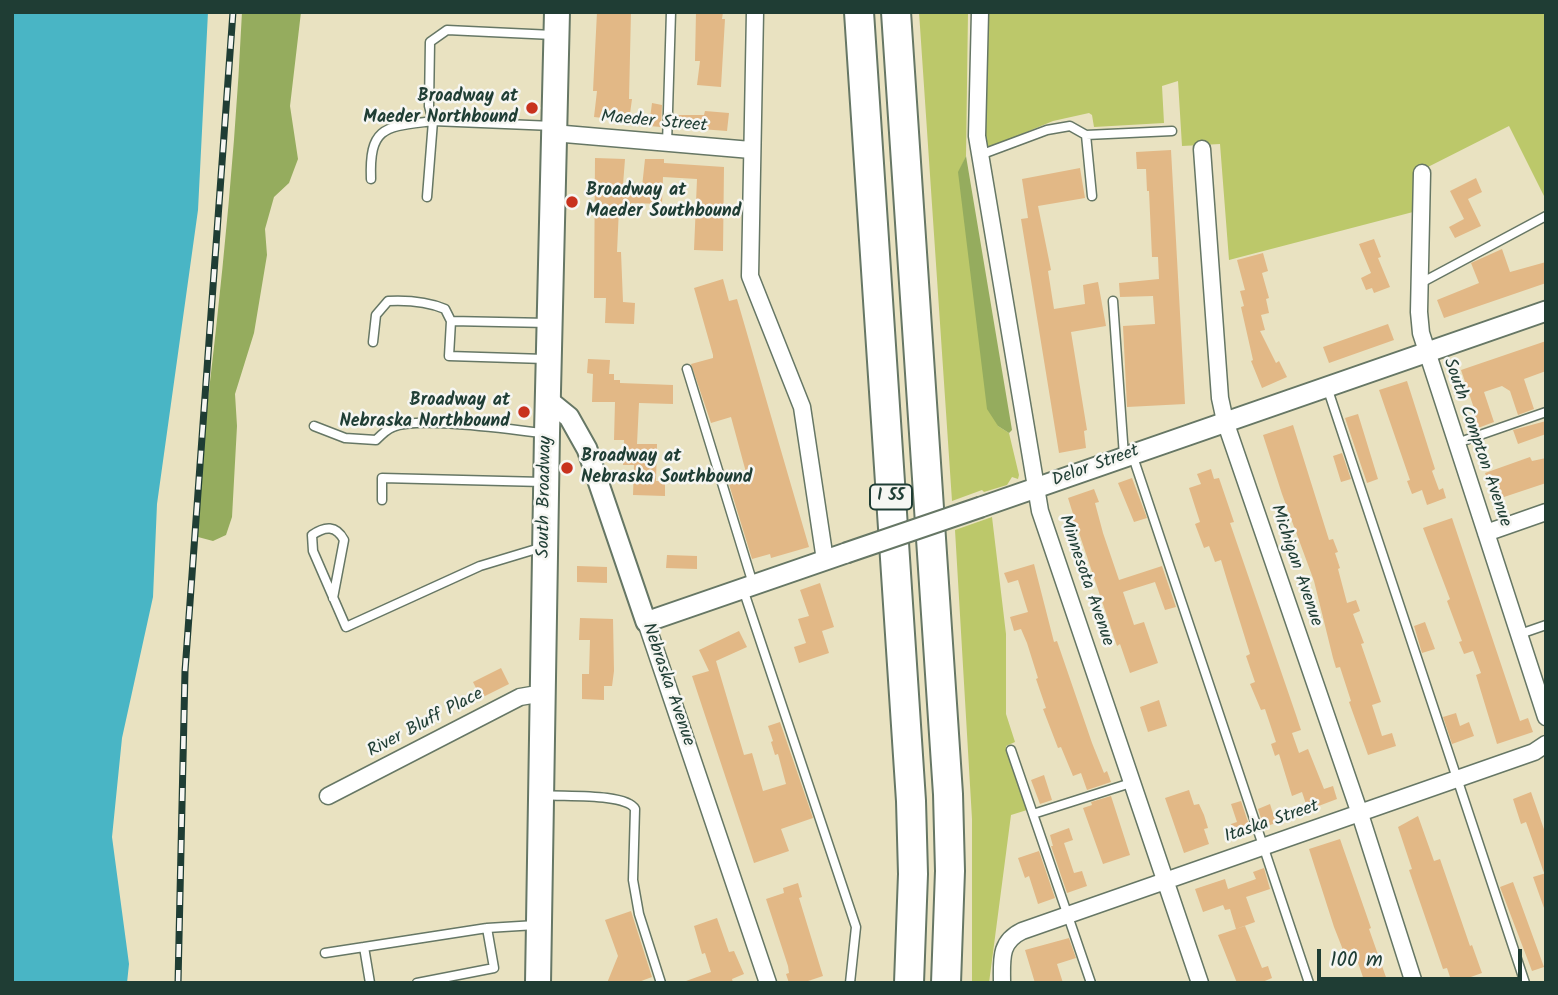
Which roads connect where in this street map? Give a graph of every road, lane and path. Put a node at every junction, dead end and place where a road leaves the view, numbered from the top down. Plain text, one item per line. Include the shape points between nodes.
1 (671, 12) edge
2 (755, 12) edge
3 (859, 12) edge
4 (896, 12) edge
5 (980, 12) edge
6 (557, 24) edge
7 (433, 121) junction
8 (554, 130) junction
9 (1172, 131) dead end
10 (1086, 135) junction
11 (667, 144) junction
12 (1202, 149) dead end
13 (751, 150) junction
14 (980, 155) junction
15 (1422, 173) dead end
16 (371, 179) dead end
17 (1092, 196) dead end
18 (427, 197) dead end
19 (1546, 216) edge
20 (1419, 284) junction
21 (1113, 302) dead end
22 (1546, 311) edge
23 (451, 321) junction
24 (549, 323) junction
25 (373, 342) dead end
26 (1426, 353) junction
27 (548, 359) junction
28 (688, 369) dead end
29 (1327, 387) junction
30 (548, 400) junction
31 (1546, 412) edge
32 (1225, 421) junction
33 (314, 426) dead end
34 (547, 433) junction
35 (1457, 443) junction
36 (1128, 455) junction
37 (546, 482) junction
38 (1035, 488) junction
39 (382, 500) dead end
40 (1546, 512) edge
41 (1486, 533) junction
42 (545, 547) junction
43 (825, 560) junction
44 (748, 588) junction
45 (333, 597) junction
46 (646, 622) junction
47 (1546, 625) edge
48 (1520, 634) junction
49 (543, 693) junction
50 (1546, 717) edge
51 (1546, 744) edge
52 (1011, 750) dead end
53 (1457, 779) junction
54 (1133, 782) junction
55 (541, 795) junction
56 (328, 796) dead end
57 (1033, 814) junction
58 (1360, 814) junction
59 (1263, 846) junction
60 (1166, 880) junction
61 (1068, 914) junction
62 (539, 925) junction
63 (487, 928) junction
64 (364, 947) junction
65 (325, 953) dead end
66 (370, 983) edge
67 (417, 983) edge
68 (538, 983) edge
69 (661, 983) edge
70 (768, 983) edge
71 (850, 983) edge
72 (909, 983) edge
73 (946, 983) edge
74 (1002, 983) edge
75 (1091, 983) edge
76 (1200, 983) edge
77 (1309, 983) edge
78 (1413, 983) edge
79 (1525, 983) edge

1 - 11 lane
2 - 13 street
3 - 72 highway, I 55 via 911,801
4 - 73 highway, I 55 via 948,794
5 - 14 street, Minnesota Avenue
6 - 7 lane via 447,30 430,42
6 - 8 main road, South Broadway
7 - 8 lane
7 - 16 lane via 395,126 378,135 370,154
7 - 18 lane
8 - 11 street, Maeder Street
8 - 24 main road, South Broadway
9 - 10 lane
10 - 14 lane via 1070,127 1047,131
10 - 17 lane
11 - 13 street, Maeder Street
12 - 32 street, Michigan Avenue
13 - 43 street via 750,276 802,407
14 - 38 street, Minnesota Avenue
15 - 20 street, South Compton Avenue
19 - 20 lane
20 - 26 street, South Compton Avenue
21 - 36 lane
22 - 26 street, Delor Street
23 - 24 lane
23 - 25 lane via 445,309 434,304 388,301 376,315
23 - 27 lane via 449,356
24 - 27 main road, South Broadway
26 - 29 street, Delor Street
26 - 35 street, South Compton Avenue
27 - 30 main road, South Broadway
28 - 44 lane
29 - 32 street, Delor Street
29 - 53 lane
30 - 34 main road, South Broadway
30 - 46 street, Nebraska Avenue via 569,417 587,449
31 - 35 lane
32 - 36 street, Delor Street
32 - 58 street, Michigan Avenue
33 - 34 lane via 345,438 376,439 405,424
34 - 37 main road, South Broadway
35 - 41 street, South Compton Avenue
36 - 38 street, Delor Street
36 - 59 lane
37 - 39 lane via 382,478
37 - 42 main road, South Broadway
38 - 43 street, Delor Street, bridge
38 - 54 street, Minnesota Avenue
40 - 41 street
41 - 48 street, South Compton Avenue
42 - 45 lane via 480,566 346,627
42 - 49 main road, South Broadway
43 - 44 street, Delor Street
44 - 46 street, Delor Street
44 - 71 lane via 856,927
45 - 45 lane via 313,551 312,536 320,529 332,528 344,540
46 - 70 street, Nebraska Avenue
47 - 48 lane
48 - 50 street, South Compton Avenue
49 - 55 main road, South Broadway
49 - 56 street, River Bluff Place via 520,697
51 - 53 street, Itaska Street
52 - 57 lane
53 - 58 street, Itaska Street
53 - 79 lane
54 - 57 lane
54 - 60 street, Minnesota Avenue
55 - 62 main road, South Broadway
55 - 69 lane via 620,799 632,804 633,880
57 - 61 lane
58 - 59 street, Itaska Street
58 - 78 street, Michigan Avenue
59 - 60 street, Itaska Street
59 - 77 lane
60 - 61 street, Itaska Street
60 - 76 street, Minnesota Avenue
61 - 74 street, Itaska Street via 1009,937 1002,957
61 - 75 lane
62 - 63 lane
62 - 68 main road, South Broadway
63 - 64 lane
63 - 67 lane via 494,968
64 - 65 lane
64 - 66 lane

